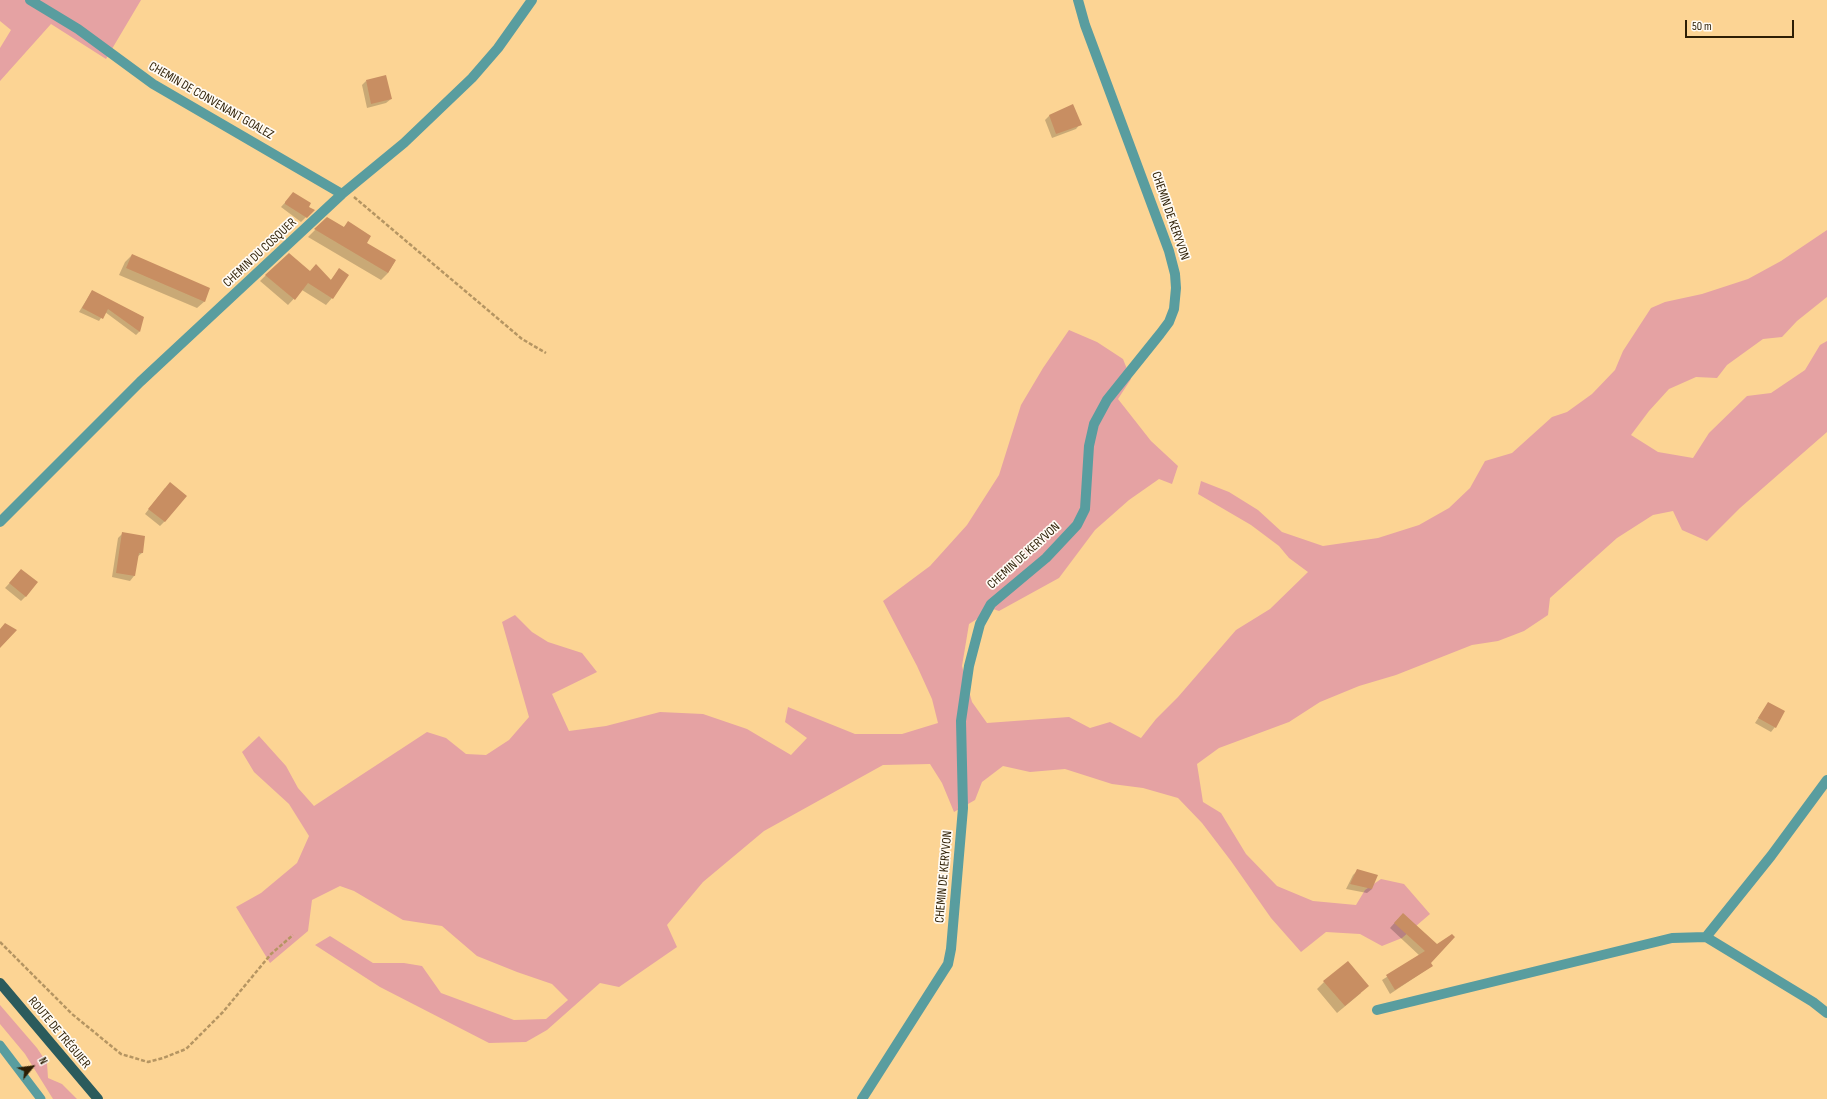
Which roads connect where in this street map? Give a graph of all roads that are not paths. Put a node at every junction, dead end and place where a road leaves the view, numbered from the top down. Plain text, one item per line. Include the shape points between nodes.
1 (30, 0) edge
2 (532, 0) edge
3 (1078, 0) edge
4 (344, 192) junction
5 (0, 522) edge
6 (1827, 780) edge
7 (1706, 937) junction
8 (0, 983) edge
9 (1376, 1010) dead end
10 (1827, 1013) edge
11 (0, 1045) edge
12 (41, 1099) edge
13 (98, 1099) edge
14 (862, 1099) edge

1 - 4 street, CHEMIN DE CONVENANT GOALEZ via 78,30 153,84
2 - 4 street, CHEMIN DU COSQUER via 498,48 472,78 404,143
3 - 14 street, CHEMIN DE KERYVON via 1169,251 1175,274 1174,309 1169,322 1107,400 1094,424 1089,446 1085,509 1077,525 1046,558 991,604 980,624 961,722 963,808 948,964
4 - 5 street, CHEMIN DU COSQUER via 140,382
6 - 7 street via 1771,856
7 - 9 street via 1672,938
7 - 10 street
8 - 13 main road, ROUTE DE TRÉGUIER
11 - 12 lane

